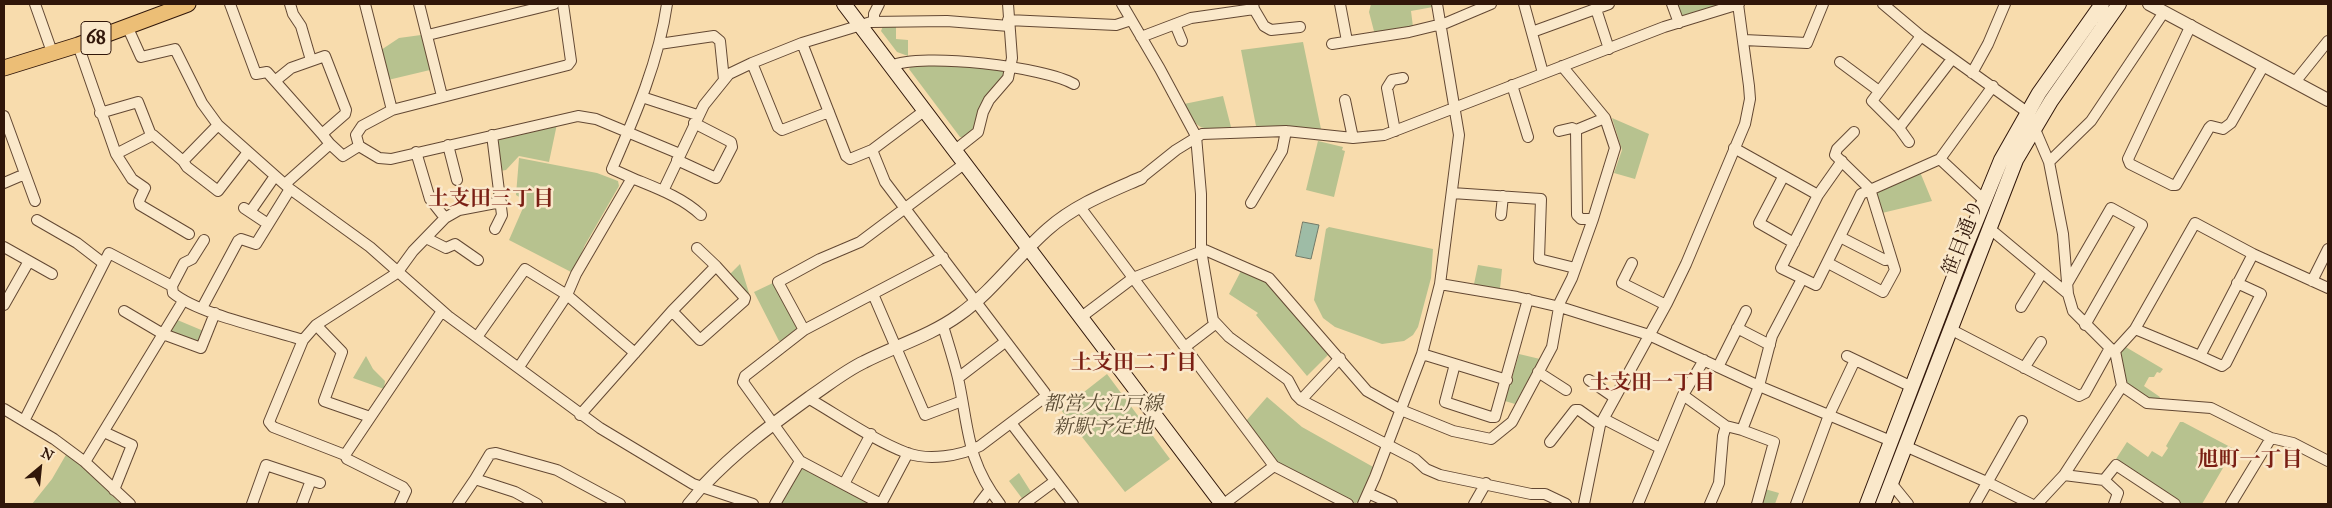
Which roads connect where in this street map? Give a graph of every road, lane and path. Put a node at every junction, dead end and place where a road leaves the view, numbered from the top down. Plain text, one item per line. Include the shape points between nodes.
1 (35, 4) edge
2 (184, 4) edge
3 (230, 4) edge
4 (290, 4) edge
5 (365, 4) edge
6 (419, 4) edge
7 (554, 4) edge
8 (563, 4) edge
9 (667, 4) edge
10 (844, 4) edge
11 (879, 4) edge
12 (1008, 4) edge
13 (1122, 4) edge
14 (1340, 4) edge
15 (1437, 4) edge
16 (1491, 4) edge
17 (1524, 4) edge
18 (1609, 4) edge
19 (1672, 4) edge
20 (1738, 4) edge
21 (1823, 4) edge
22 (1884, 4) edge
23 (2005, 4) edge
24 (2102, 4) edge
25 (2118, 4) edge
26 (2150, 4) edge
27 (1253, 6) edge
28 (1596, 9) junction
29 (2164, 12) junction
30 (1131, 20) junction
31 (867, 23) junction
32 (1008, 23) junction
33 (1679, 23) junction
34 (1175, 24) junction
35 (1440, 24) junction
36 (2191, 25) junction
37 (128, 26) junction
38 (1300, 27) dead end
39 (1532, 32) junction
40 (428, 35) junction
41 (1920, 36) junction
42 (1141, 37) junction
43 (1744, 40) junction
44 (1182, 41) dead end
45 (1347, 41) junction
46 (2328, 41) edge
47 (802, 43) junction
48 (659, 44) junction
49 (1332, 44) dead end
50 (78, 45) junction
51 (1608, 49) junction
52 (52, 52) junction
53 (1952, 59) junction
54 (311, 60) junction
55 (1840, 62) dead end
56 (752, 63) junction
57 (2264, 65) junction
58 (892, 66) junction
59 (1011, 66) junction
60 (1562, 66) junction
61 (4, 67) edge
62 (1972, 72) junction
63 (1543, 73) junction
64 (1403, 78) dead end
65 (724, 80) junction
66 (275, 81) junction
67 (2295, 82) junction
68 (1074, 84) dead end
69 (1512, 85) junction
70 (1992, 86) junction
71 (1879, 91) junction
72 (442, 96) junction
73 (642, 97) junction
74 (1344, 100) dead end
75 (2328, 100) edge
76 (1456, 107) junction
77 (392, 110) junction
78 (924, 110) junction
79 (829, 112) junction
80 (2027, 112) junction
81 (100, 114) junction
82 (4, 116) edge
83 (1605, 118) junction
84 (696, 119) junction
85 (218, 125) junction
86 (2034, 127) junction
87 (1899, 128) junction
88 (1576, 130) junction
89 (1286, 131) junction
90 (1395, 131) junction
91 (1559, 131) dead end
92 (628, 132) junction
93 (1854, 132) dead end
94 (322, 134) junction
95 (151, 135) junction
96 (492, 136) junction
97 (1196, 136) junction
98 (1353, 138) junction
99 (1528, 138) dead end
100 (1909, 142) dead end
101 (330, 144) junction
102 (448, 145) junction
103 (359, 146) junction
104 (1734, 148) junction
105 (872, 150) junction
106 (954, 151) junction
107 (248, 152) junction
108 (416, 152) junction
109 (116, 154) junction
110 (678, 157) junction
111 (1940, 159) junction
112 (1842, 161) junction
113 (183, 162) junction
114 (2049, 162) junction
115 (964, 164) junction
116 (25, 174) junction
117 (275, 176) junction
118 (1783, 177) junction
119 (632, 178) junction
120 (1141, 178) joint
121 (457, 180) dead end
122 (4, 183) edge
123 (288, 186) junction
124 (1870, 189) junction
125 (663, 191) junction
126 (1452, 193) junction
127 (1818, 195) junction
128 (1503, 196) junction
129 (35, 201) dead end
130 (1985, 201) junction
131 (500, 202) junction
132 (1251, 203) dead end
133 (1080, 206) junction
134 (906, 207) junction
135 (700, 215) dead end
136 (1501, 215) dead end
137 (444, 218) junction
138 (1594, 219) junction
139 (37, 220) dead end
140 (268, 224) junction
141 (1989, 228) junction
142 (495, 229) dead end
143 (189, 234) dead end
144 (1840, 237) junction
145 (426, 238) junction
146 (204, 240) dead end
147 (1794, 243) junction
148 (4, 247) edge
149 (697, 248) dead end
150 (1028, 249) junction
151 (2328, 249) edge
152 (1201, 250) junction
153 (2253, 254) junction
154 (943, 258) junction
155 (1891, 259) junction
156 (478, 260) dead end
157 (30, 261) junction
158 (103, 263) junction
159 (1632, 263) dead end
160 (1828, 263) junction
161 (716, 266) junction
162 (1575, 268) junction
163 (2042, 273) junction
164 (52, 274) dead end
165 (397, 274) junction
166 (1133, 278) junction
167 (1802, 278) junction
168 (2312, 281) junction
169 (2237, 283) junction
170 (1440, 284) junction
171 (2067, 284) junction
172 (172, 286) junction
173 (2328, 288) edge
174 (873, 294) junction
175 (2068, 294) junction
176 (567, 295) junction
177 (1528, 300) junction
178 (183, 301) junction
179 (976, 302) junction
180 (4, 304) edge
181 (1666, 305) junction
182 (1560, 307) junction
183 (2020, 307) dead end
184 (202, 308) junction
185 (1746, 310) dead end
186 (124, 311) dead end
187 (442, 311) junction
188 (672, 311) junction
189 (215, 313) junction
190 (1080, 318) junction
191 (1215, 324) junction
192 (316, 325) junction
193 (2085, 325) junction
194 (943, 326) junction
195 (1737, 328) junction
196 (2135, 328) junction
197 (1950, 329) junction
198 (804, 330) junction
199 (164, 334) junction
200 (1649, 335) junction
201 (477, 337) junction
202 (303, 340) junction
203 (1006, 342) junction
204 (2041, 342) dead end
205 (1770, 346) junction
206 (1185, 347) junction
207 (895, 348) junction
208 (2113, 349) junction
209 (635, 353) junction
210 (1422, 354) junction
211 (2200, 356) junction
212 (1340, 358) junction
213 (1704, 360) junction
214 (1455, 364) junction
215 (1718, 366) junction
216 (519, 367) junction
217 (2024, 368) junction
218 (1538, 372) junction
219 (958, 378) junction
220 (1507, 380) junction
221 (1589, 380) dead end
222 (1759, 386) junction
223 (2122, 386) junction
224 (1912, 388) junction
225 (1566, 390) dead end
226 (1683, 395) junction
227 (808, 398) junction
228 (1615, 398) junction
229 (1301, 400) junction
230 (962, 401) junction
231 (4, 409) edge
232 (1401, 410) junction
233 (580, 415) junction
234 (1829, 415) junction
235 (370, 417) junction
236 (24, 421) junction
237 (2022, 421) dead end
238 (1602, 422) junction
239 (773, 423) junction
240 (1011, 423) junction
241 (1726, 426) junction
242 (1742, 430) junction
243 (104, 432) junction
244 (871, 434) junction
245 (2271, 438) junction
246 (1891, 441) junction
247 (1550, 442) dead end
248 (1388, 445) junction
249 (1905, 446) junction
250 (1660, 448) junction
251 (971, 451) junction
252 (908, 453) junction
253 (345, 455) junction
254 (800, 461) junction
255 (2328, 461) edge
256 (85, 462) junction
257 (1274, 466) junction
258 (2064, 475) junction
259 (475, 479) junction
260 (2104, 480) junction
261 (1055, 481) junction
262 (1989, 482) junction
263 (1486, 483) junction
264 (1891, 483) junction
265 (844, 484) junction
266 (703, 486) junction
267 (114, 490) junction
268 (990, 491) junction
269 (1368, 493) junction
270 (130, 504) edge
271 (252, 504) edge
272 (302, 504) edge
273 (400, 504) edge
274 (458, 504) edge
275 (537, 504) edge
276 (620, 504) edge
277 (688, 504) edge
278 (753, 504) edge
279 (775, 504) edge
280 (881, 504) edge
281 (979, 504) edge
282 (1000, 504) edge
283 (1024, 504) edge
284 (1072, 504) edge
285 (1223, 504) edge
286 (1348, 504) edge
287 (1363, 504) edge
288 (1392, 504) edge
289 (1474, 504) edge
290 (1566, 504) edge
291 (1584, 504) edge
292 (1638, 504) edge
293 (1710, 504) edge
294 (1757, 504) edge
295 (1796, 504) edge
296 (1867, 504) edge
297 (1883, 504) edge
298 (1908, 504) edge
299 (1976, 504) edge
300 (2031, 504) edge
301 (2037, 504) edge
302 (2114, 504) edge
303 (2175, 504) edge
304 (2231, 504) edge

1 - 52 street
2 - 37 main road, 68
3 - 66 street via 255,73 268,72
4 - 54 street via 292,14 301,26
5 - 77 street
6 - 40 street
7 - 40 street
8 - 72 street via 571,61 568,65
9 - 48 street
10 - 31 main road
11 - 31 street
12 - 32 street
13 - 30 street
14 - 45 street
15 - 35 street
16 - 35 street
17 - 39 street
18 - 28 street
19 - 33 street
20 - 33 street
20 - 43 street
21 - 43 street via 1807,43
22 - 41 street
23 - 62 street
24 - 80 main road, 笹目通り
25 - 86 main road, 笹目通り
26 - 29 street
27 - 34 street
27 - 38 street via 1264,26 1271,30
28 - 39 street
28 - 51 street
29 - 36 street
29 - 114 street via 2091,121
30 - 32 street via 1116,25
30 - 42 street
31 - 32 street
31 - 47 street
31 - 58 main road
32 - 59 street via 1012,39
33 - 51 street
34 - 42 street
34 - 44 street
35 - 45 street via 1391,36
35 - 76 street
36 - 57 street
36 - 57 street via 2128,159 2130,164 2172,185 2176,184 2208,128 2223,129 2230,123
37 - 50 main road, 68
37 - 85 street via 141,58 176,49 202,104
39 - 63 street
40 - 72 street
41 - 53 street
41 - 71 street
42 - 97 street
43 - 104 street via 1750,99 1745,124
45 - 49 street
46 - 67 street
47 - 56 street
47 - 79 street
48 - 65 street via 714,36 720,41
48 - 73 street
50 - 52 main road, 68
50 - 81 street
51 - 60 street
52 - 61 main road, 68
53 - 62 street
53 - 87 street
54 - 66 street via 291,68
54 - 94 street via 327,57 346,110
55 - 71 street
56 - 65 street
56 - 79 street via 782,130
57 - 67 street
58 - 59 street via 900,62 945,61
58 - 78 main road
59 - 68 street
59 - 106 street via 1008,78 989,100 978,132
60 - 63 street
60 - 83 street
62 - 70 street
63 - 69 street
64 - 90 street via 1392,80 1387,88
65 - 84 street
66 - 94 street
67 - 75 street
69 - 76 street
69 - 99 street
70 - 80 street
70 - 111 street
71 - 87 street via 1872,101
72 - 77 street
73 - 84 street
73 - 92 street
74 - 98 street
76 - 90 street
76 - 126 street via 1459,135
77 - 103 street via 362,126 356,135
78 - 105 street
78 - 106 main road
79 - 105 street via 846,156 853,159
80 - 130 main road, 笹目通り via 2001,160
81 - 95 street via 138,102
81 - 109 street
82 - 116 street
83 - 88 street
83 - 138 street via 1615,148
84 - 110 street
84 - 110 street via 731,142 732,147 716,178
85 - 107 street
85 - 113 street
86 - 114 street
86 - 141 main road, 笹目通り via 2008,179
87 - 100 street
88 - 91 street
88 - 138 street via 1577,215 1581,219
89 - 97 street
89 - 98 street
89 - 132 street via 1282,151
90 - 98 street via 1371,138
92 - 96 street via 596,119 578,116
92 - 110 street
92 - 119 street via 612,169
93 - 112 street via 1837,149 1835,155
94 - 101 street
95 - 109 street
95 - 113 street
96 - 102 street
96 - 131 street
97 - 120 street
97 - 152 street
101 - 103 street via 343,156
101 - 123 street
102 - 108 street
102 - 121 street
103 - 108 street via 383,159
104 - 118 street
104 - 181 street
105 - 134 street via 885,182
106 - 115 main road
107 - 113 street via 218,191
107 - 117 street
108 - 137 street via 430,199
109 - 143 street via 132,179 145,188 140,206
110 - 125 street
111 - 124 street
111 - 130 street
112 - 124 street
112 - 127 street
114 - 171 street via 2063,234
115 - 134 street
115 - 150 main road
116 - 122 street
116 - 129 street
117 - 123 street
117 - 140 street via 247,210
118 - 127 street
118 - 147 street via 1758,224
119 - 125 street
119 - 176 street
120 - 133 street
123 - 140 street
123 - 165 street via 370,247
124 - 144 street via 1861,194
124 - 155 street
125 - 135 street
126 - 128 street
126 - 170 street
127 - 147 street
128 - 136 street
128 - 162 street via 1541,200 1539,259
130 - 224 main road, 笹目通り
131 - 137 street via 459,210
131 - 142 street via 502,215
133 - 150 street via 1050,227
133 - 166 street
134 - 154 street
134 - 198 street via 860,242 778,282
137 - 145 street
138 - 162 street
139 - 158 street via 77,243
140 - 184 street via 256,244 238,241
141 - 163 street
141 - 197 main road, 笹目通り
144 - 155 street via 1885,260
144 - 160 street
145 - 156 street via 446,248 455,244
145 - 165 street
146 - 172 street via 192,259 184,263
147 - 167 street via 1781,268
148 - 157 street
149 - 161 street
150 - 179 street
150 - 190 main road
151 - 168 street
152 - 166 street
152 - 191 street
152 - 212 street via 1269,278
153 - 168 street
153 - 169 street
153 - 196 street via 2195,223
154 - 174 street
154 - 179 street
155 - 160 street via 1895,270 1883,292
157 - 164 street
157 - 180 street
158 - 172 street via 108,254 112,254
158 - 236 street
159 - 181 street via 1622,283
160 - 167 street via 1816,285
161 - 188 street
161 - 188 street via 745,298 744,301 700,340
162 - 182 street
163 - 175 street
163 - 183 street
165 - 187 street
165 - 192 street
166 - 190 street
166 - 206 street
167 - 205 street
168 - 173 street
169 - 211 street
169 - 211 street via 2261,294 2226,363 2222,366
170 - 177 street
170 - 210 street
171 - 175 street
171 - 193 street via 2111,208 2142,225
172 - 178 street via 173,293
174 - 198 street
174 - 207 street
175 - 193 street via 2073,311
176 - 201 street via 527,269 523,270
176 - 209 street
176 - 216 street
177 - 182 street
177 - 220 street
178 - 184 street
178 - 199 street
179 - 194 street
179 - 203 street
181 - 200 street
182 - 200 street
182 - 218 street via 1552,347
184 - 189 street
185 - 195 street
186 - 199 street
187 - 201 street
187 - 235 street
188 - 209 street
189 - 199 street via 201,348
189 - 202 street
190 - 285 main road
191 - 206 street
191 - 229 street via 1288,380
192 - 202 street
192 - 235 street via 342,352 324,401
193 - 208 street
194 - 207 street
194 - 219 street
195 - 205 street
195 - 215 street
196 - 208 street
196 - 211 street
197 - 217 street
197 - 249 main road, 笹目通り
198 - 239 street via 745,376 743,382
199 - 243 street
200 - 213 street
200 - 228 street
201 - 216 street
202 - 253 street via 270,426
203 - 219 street
203 - 240 street via 1045,393 1045,397
204 - 217 street
205 - 222 street
206 - 257 street
207 - 227 street via 843,374
207 - 230 street via 925,415
208 - 217 street via 2082,396
208 - 223 street
209 - 233 street
210 - 214 street
210 - 232 street
212 - 229 street
212 - 232 street via 1368,391
213 - 215 street
213 - 226 street
214 - 220 street
214 - 220 street via 1445,402 1491,418 1498,414
215 - 222 street
216 - 233 street
218 - 225 street
218 - 232 street via 1512,422 1492,439 1453,431
219 - 230 street
221 - 228 street
222 - 234 street
222 - 242 street
223 - 245 street via 2147,403 2211,408
223 - 258 street
224 - 234 street via 1851,358
224 - 246 main road, 笹目通り
226 - 241 street
226 - 250 street
227 - 239 street
227 - 244 street
228 - 238 street
229 - 248 street
230 - 251 street
231 - 236 street
232 - 248 street
233 - 266 street via 693,484
234 - 246 street
234 - 295 street
235 - 253 street
236 - 256 street
237 - 262 street
238 - 247 street via 1575,410
238 - 250 street
238 - 291 street
239 - 254 street
239 - 266 street via 737,451
240 - 251 street
240 - 261 street
241 - 242 street
241 - 293 street via 1719,482
242 - 294 street via 1774,442
243 - 256 street
243 - 267 street via 132,445
244 - 252 street
244 - 265 street
245 - 255 street via 2293,443
245 - 304 street
246 - 296 main road, 笹目通り
248 - 263 street via 1440,475
248 - 269 street
249 - 262 street
249 - 264 main road, 笹目通り
250 - 292 street
251 - 252 street via 934,457
251 - 268 street
252 - 280 street
253 - 273 street via 347,459 406,489
254 - 265 street
254 - 279 street
256 - 267 street
257 - 285 street
257 - 286 street
258 - 260 street
258 - 301 street
259 - 274 street
259 - 275 street via 515,492
259 - 276 street via 490,454 496,453 557,470
260 - 302 street via 2118,493
260 - 303 street via 2116,465
261 - 283 street
261 - 284 street
262 - 299 street
262 - 300 street
263 - 289 street
263 - 290 street via 1531,494 1545,494
264 - 297 main road, 笹目通り
264 - 298 street
265 - 280 street
266 - 277 street
266 - 278 street
267 - 270 street
268 - 281 street
268 - 282 street
269 - 287 street
269 - 288 street
271 - 272 street via 266,465 315,482

